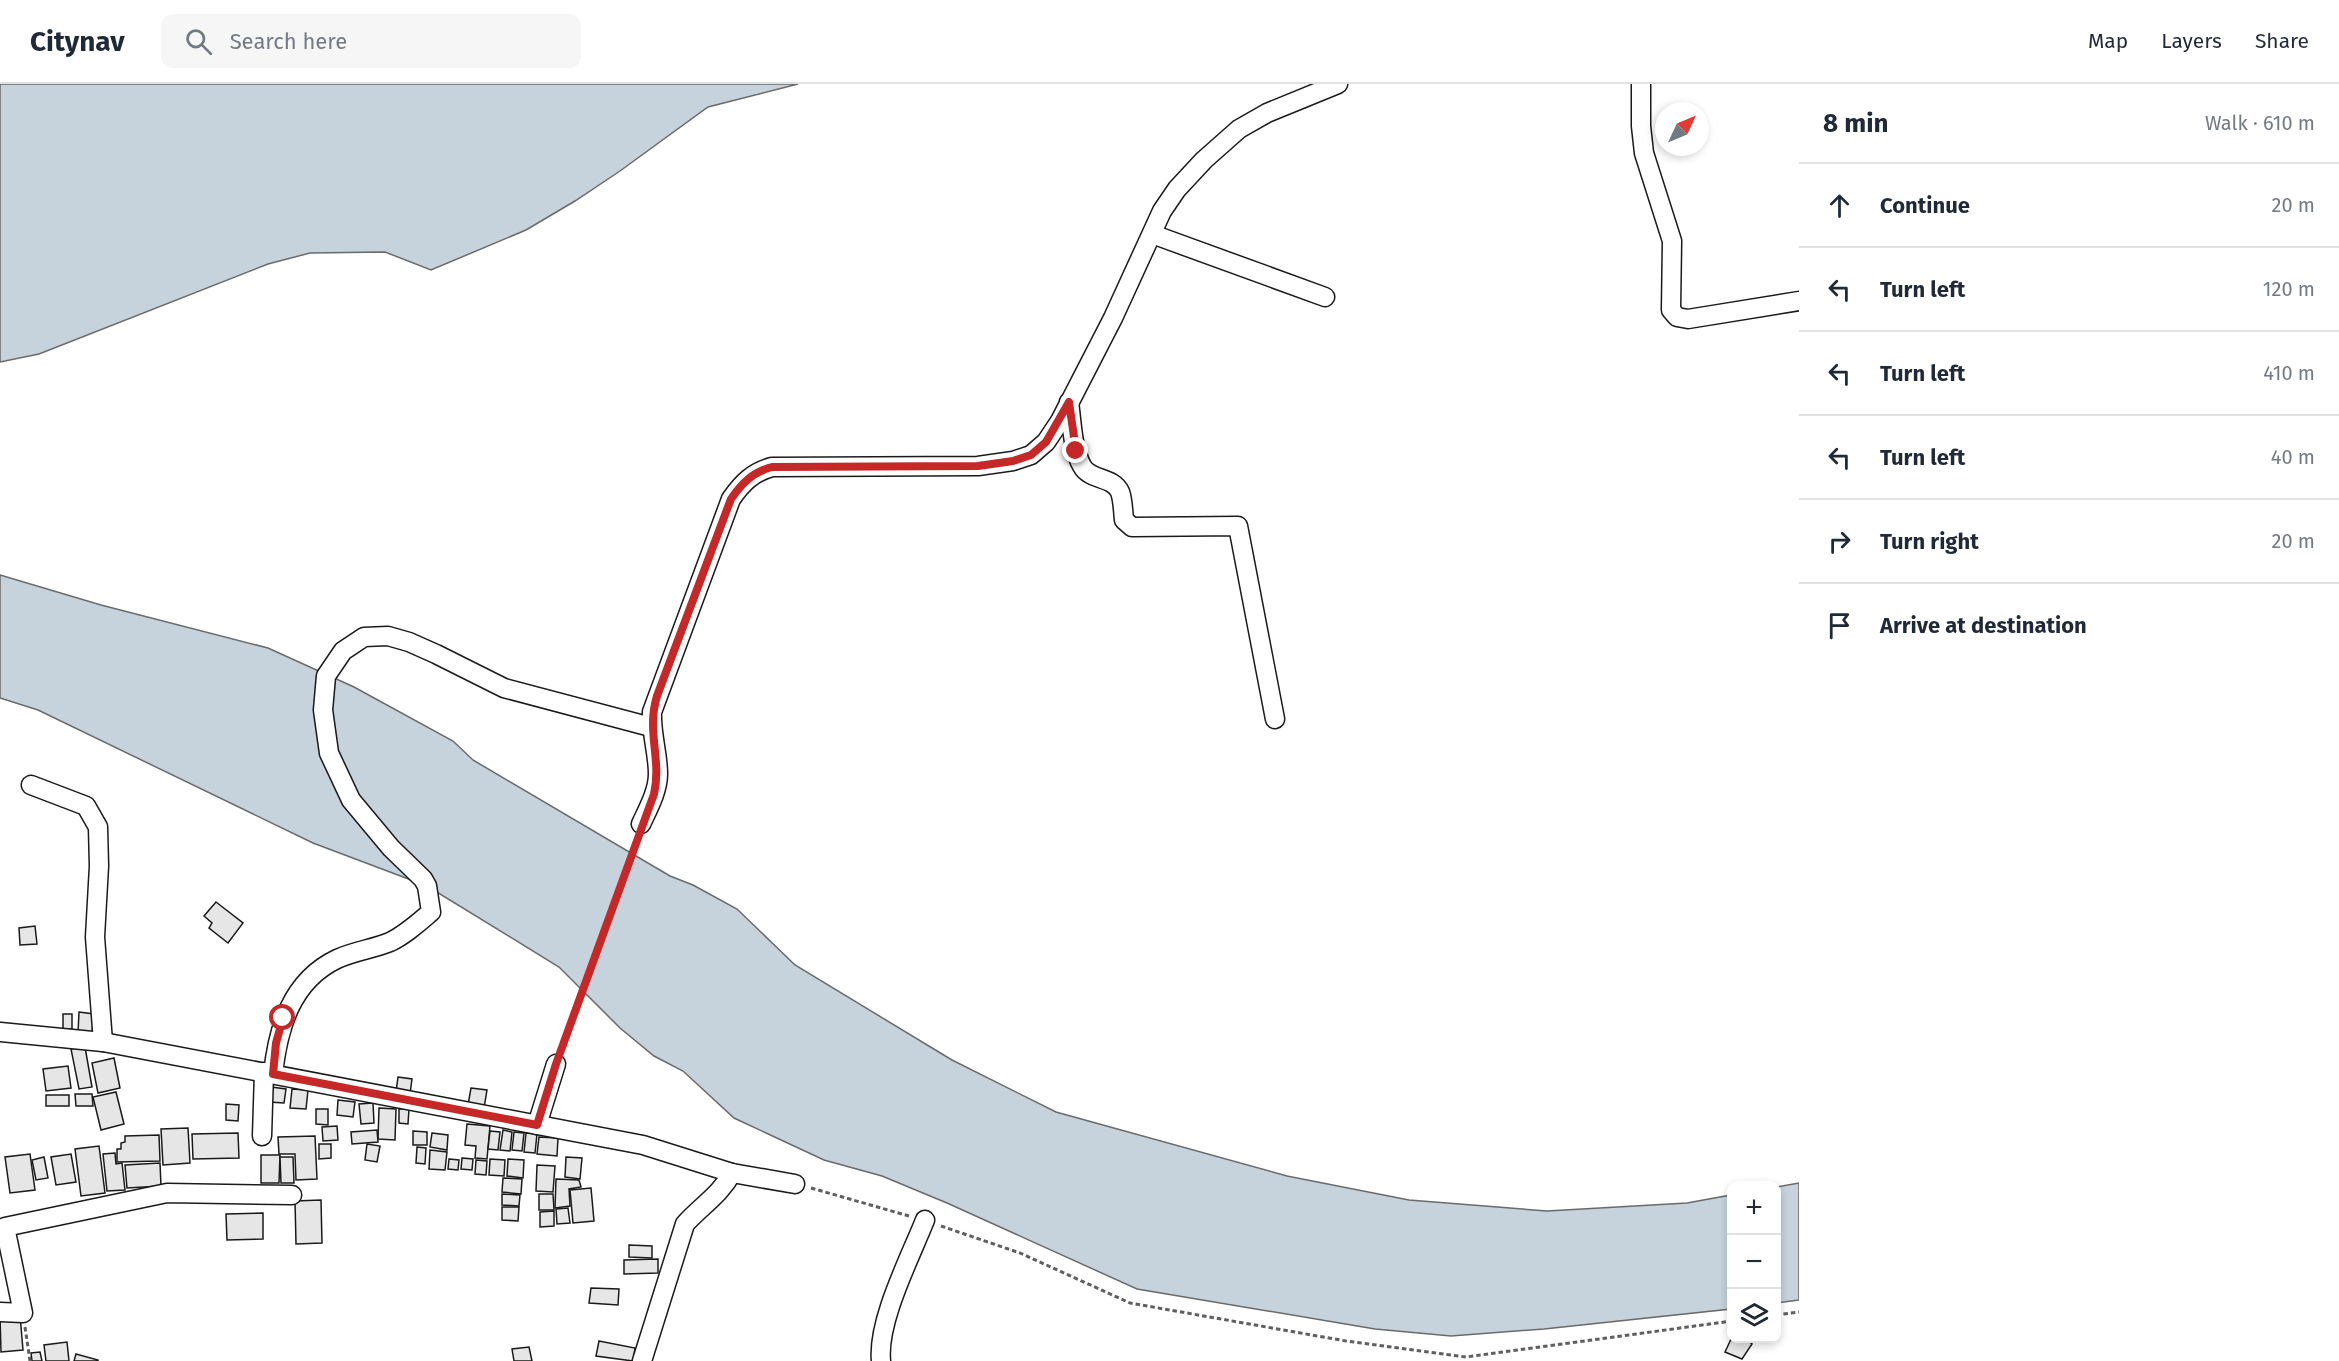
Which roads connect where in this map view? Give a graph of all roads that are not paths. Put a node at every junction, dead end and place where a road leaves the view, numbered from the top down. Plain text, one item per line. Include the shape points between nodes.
1 (1338, 84) edge
2 (1641, 84) edge
3 (1152, 234) junction
4 (1324, 297) dead end
5 (1799, 302) edge
6 (1069, 402) junction
7 (1275, 719) dead end
8 (651, 727) junction
9 (31, 785) dead end
10 (641, 825) road end
11 (0, 1032) edge
12 (104, 1042) junction
13 (556, 1064) road end
14 (268, 1073) junction
15 (537, 1125) junction
16 (262, 1136) dead end
17 (732, 1173) junction
18 (795, 1184) road end
19 (292, 1195) dead end
20 (925, 1220) road end
21 (0, 1312) edge
22 (642, 1361) edge
23 (881, 1361) edge

1 - 3 street via 1239,129 1177,189
2 - 5 street via 1644,153 1672,241 1671,310 1677,317 1688,319
3 - 4 street
3 - 6 street
6 - 7 street via 1076,451 1083,469 1114,483 1121,492 1124,520 1132,527 1238,526
6 - 8 street via 1046,442 1031,455 1013,461 978,466 772,467 750,477 731,499 657,696
8 - 10 street via 658,776
8 - 14 street via 504,688 410,642 388,636 364,637 343,651 326,676 323,710 329,753 351,800 423,879 431,912 389,942 335,960 314,975 297,993 283,1018
9 - 12 street via 86,806 98,827 95,937
11 - 12 street
12 - 14 street
13 - 15 street
14 - 15 street
14 - 16 street
15 - 17 street via 643,1145
17 - 18 street
17 - 22 street via 725,1187 685,1224
19 - 21 street via 167,1193 5,1227 22,1314
20 - 23 street via 888,1315 880,1347

